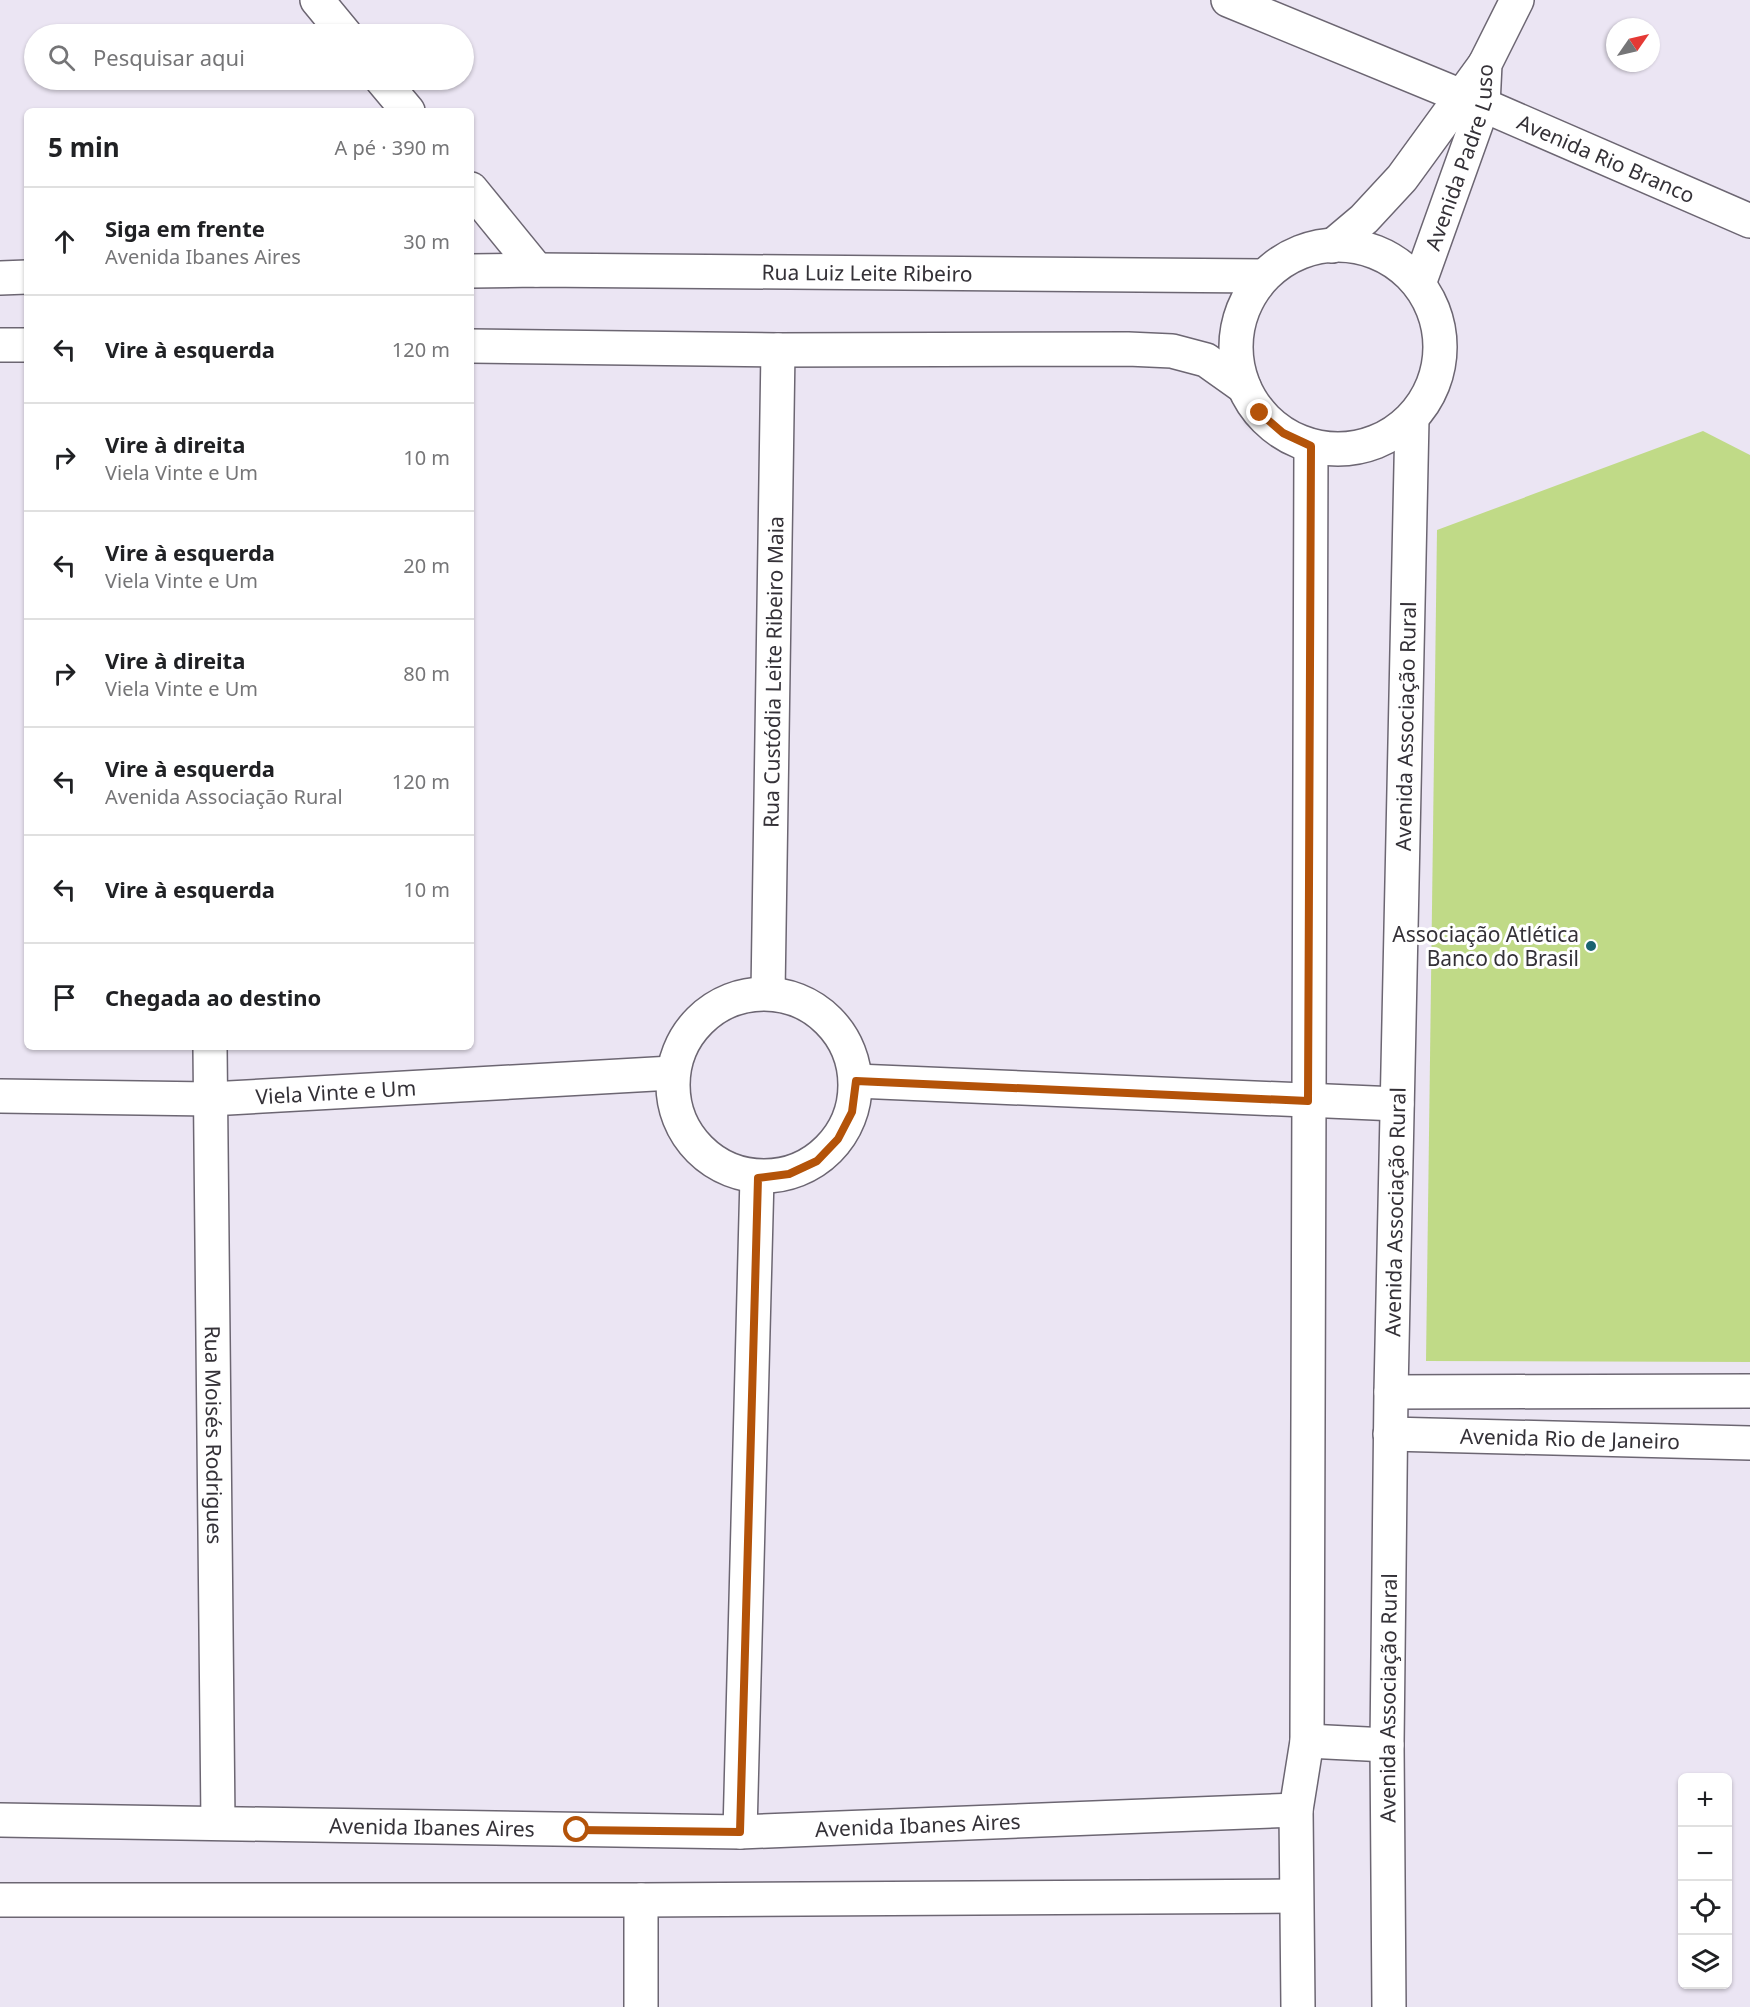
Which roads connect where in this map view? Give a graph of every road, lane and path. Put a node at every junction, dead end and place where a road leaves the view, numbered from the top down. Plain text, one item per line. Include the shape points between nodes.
1 (317, 0) edge
2 (1228, 0) edge
3 (1517, 0) edge
4 (337, 24) edge
5 (390, 90) edge
6 (1472, 101) junction
7 (405, 108) edge
8 (474, 193) edge
9 (1750, 221) edge
10 (1332, 246) junction
11 (537, 270) junction
12 (474, 272) edge
13 (1263, 276) junction
14 (24, 277) edge
15 (0, 278) edge
16 (1419, 284) junction
17 (0, 345) edge
18 (24, 345) edge
19 (474, 346) edge
20 (778, 350) junction
21 (1244, 387) junction
22 (1412, 418) junction
23 (1311, 446) junction
24 (768, 993) junction
25 (210, 1050) edge
26 (672, 1074) junction
27 (856, 1081) junction
28 (0, 1096) edge
29 (210, 1099) junction
30 (1308, 1101) junction
31 (1397, 1104) junction
32 (758, 1178) junction
33 (1750, 1391) edge
34 (1391, 1392) junction
35 (1390, 1434) junction
36 (1750, 1443) edge
37 (1306, 1741) junction
38 (1387, 1745) junction
39 (1296, 1810) junction
40 (0, 1820) edge
41 (218, 1822) junction
42 (740, 1832) junction
43 (1296, 1896) junction
44 (0, 1900) edge
45 (641, 1900) junction
46 (641, 2007) edge
47 (1298, 2007) edge
48 (1389, 2007) edge

1 - 4 street
2 - 6 street, Avenida Rio Branco
3 - 6 street, Avenida Padre Luso via 1485,64
5 - 7 street
6 - 9 street, Avenida Rio Branco
6 - 10 street, Avenida Padre Luso via 1365,219
6 - 16 street, Avenida Padre Luso
8 - 11 street
10 - 13 street via 1289,256
10 - 16 street via 1351,245 1377,251 1401,265
11 - 12 street, Rua Luiz Leite Ribeiro
11 - 13 street, Rua Luiz Leite Ribeiro
13 - 21 street via 1247,300 1237,329 1236,358
14 - 15 street
16 - 22 street via 1434,310 1441,338 1438,368 1429,395
17 - 18 street
19 - 20 street
20 - 21 street via 1172,351 1206,360
20 - 24 street, Rua Custódia Leite Ribeiro Maia
21 - 23 street via 1260,413 1283,433
22 - 23 street via 1390,435 1365,446
22 - 31 street, Avenida Associação Rural
23 - 30 street
24 - 26 street via 741,996 716,1006 695,1024 680,1047
24 - 27 street via 795,998 819,1011 838,1031 850,1054
25 - 29 street, Rua Moisés Rodrigues
26 - 29 street, Viela Vinte e Um
26 - 32 street via 674,1103 684,1131 703,1154 729,1171
27 - 30 street
27 - 32 street via 852,1112 838,1139 817,1161 789,1174
28 - 29 street, Viela Vinte e Um
29 - 41 street, Rua Moisés Rodrigues
30 - 31 street
30 - 37 street
31 - 34 street, Avenida Associação Rural
32 - 42 street
33 - 34 street
34 - 35 street, Avenida Associação Rural
35 - 36 street, Avenida Rio de Janeiro
35 - 38 street, Avenida Associação Rural
37 - 38 street
37 - 39 street
38 - 48 street, Avenida Associação Rural
39 - 42 street, Avenida Ibanes Aires
39 - 43 street
40 - 41 street, Avenida Ibanes Aires
41 - 42 street, Avenida Ibanes Aires
43 - 45 street
43 - 47 street
44 - 45 street
45 - 46 street

